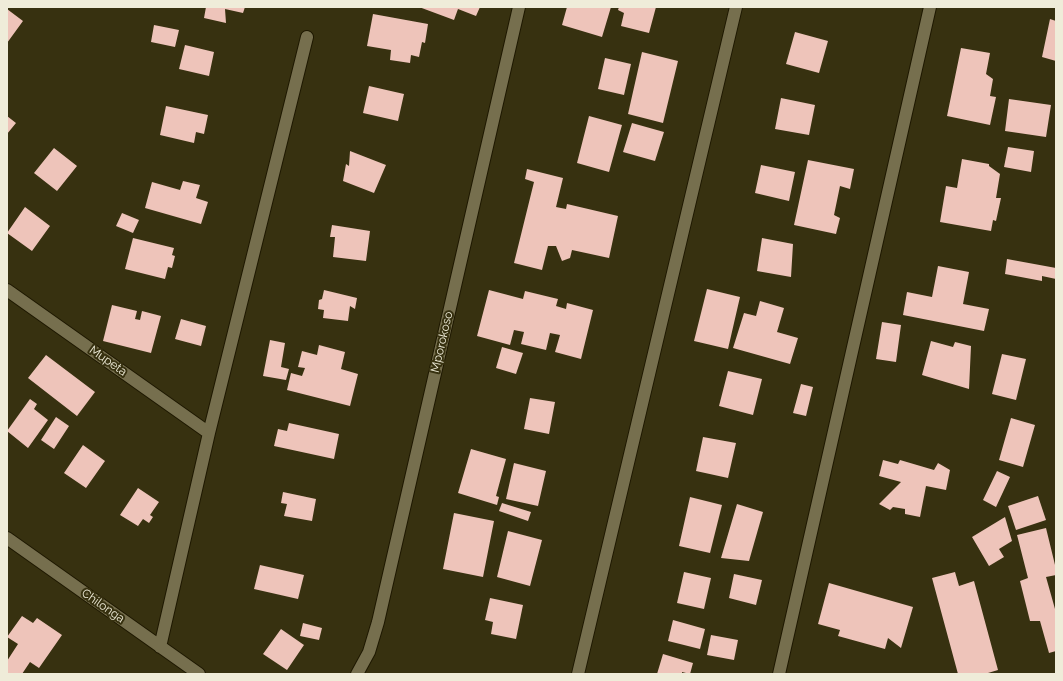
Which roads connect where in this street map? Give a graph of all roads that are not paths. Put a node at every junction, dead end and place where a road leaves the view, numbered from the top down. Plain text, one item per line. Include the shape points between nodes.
1 (519, 7) edge
2 (736, 7) edge
3 (930, 7) edge
4 (308, 37) dead end
5 (7, 290) edge
6 (210, 433) junction
7 (7, 538) edge
8 (160, 647) junction
9 (199, 674) edge
10 (357, 674) edge
11 (578, 674) edge
12 (779, 674) edge

1 - 10 street, Mporokoso via 378,622 369,652
2 - 11 street
3 - 12 street
4 - 6 street
5 - 6 street, Mupeta
6 - 8 street
7 - 8 street, Chilonga
8 - 9 street, Chilonga

